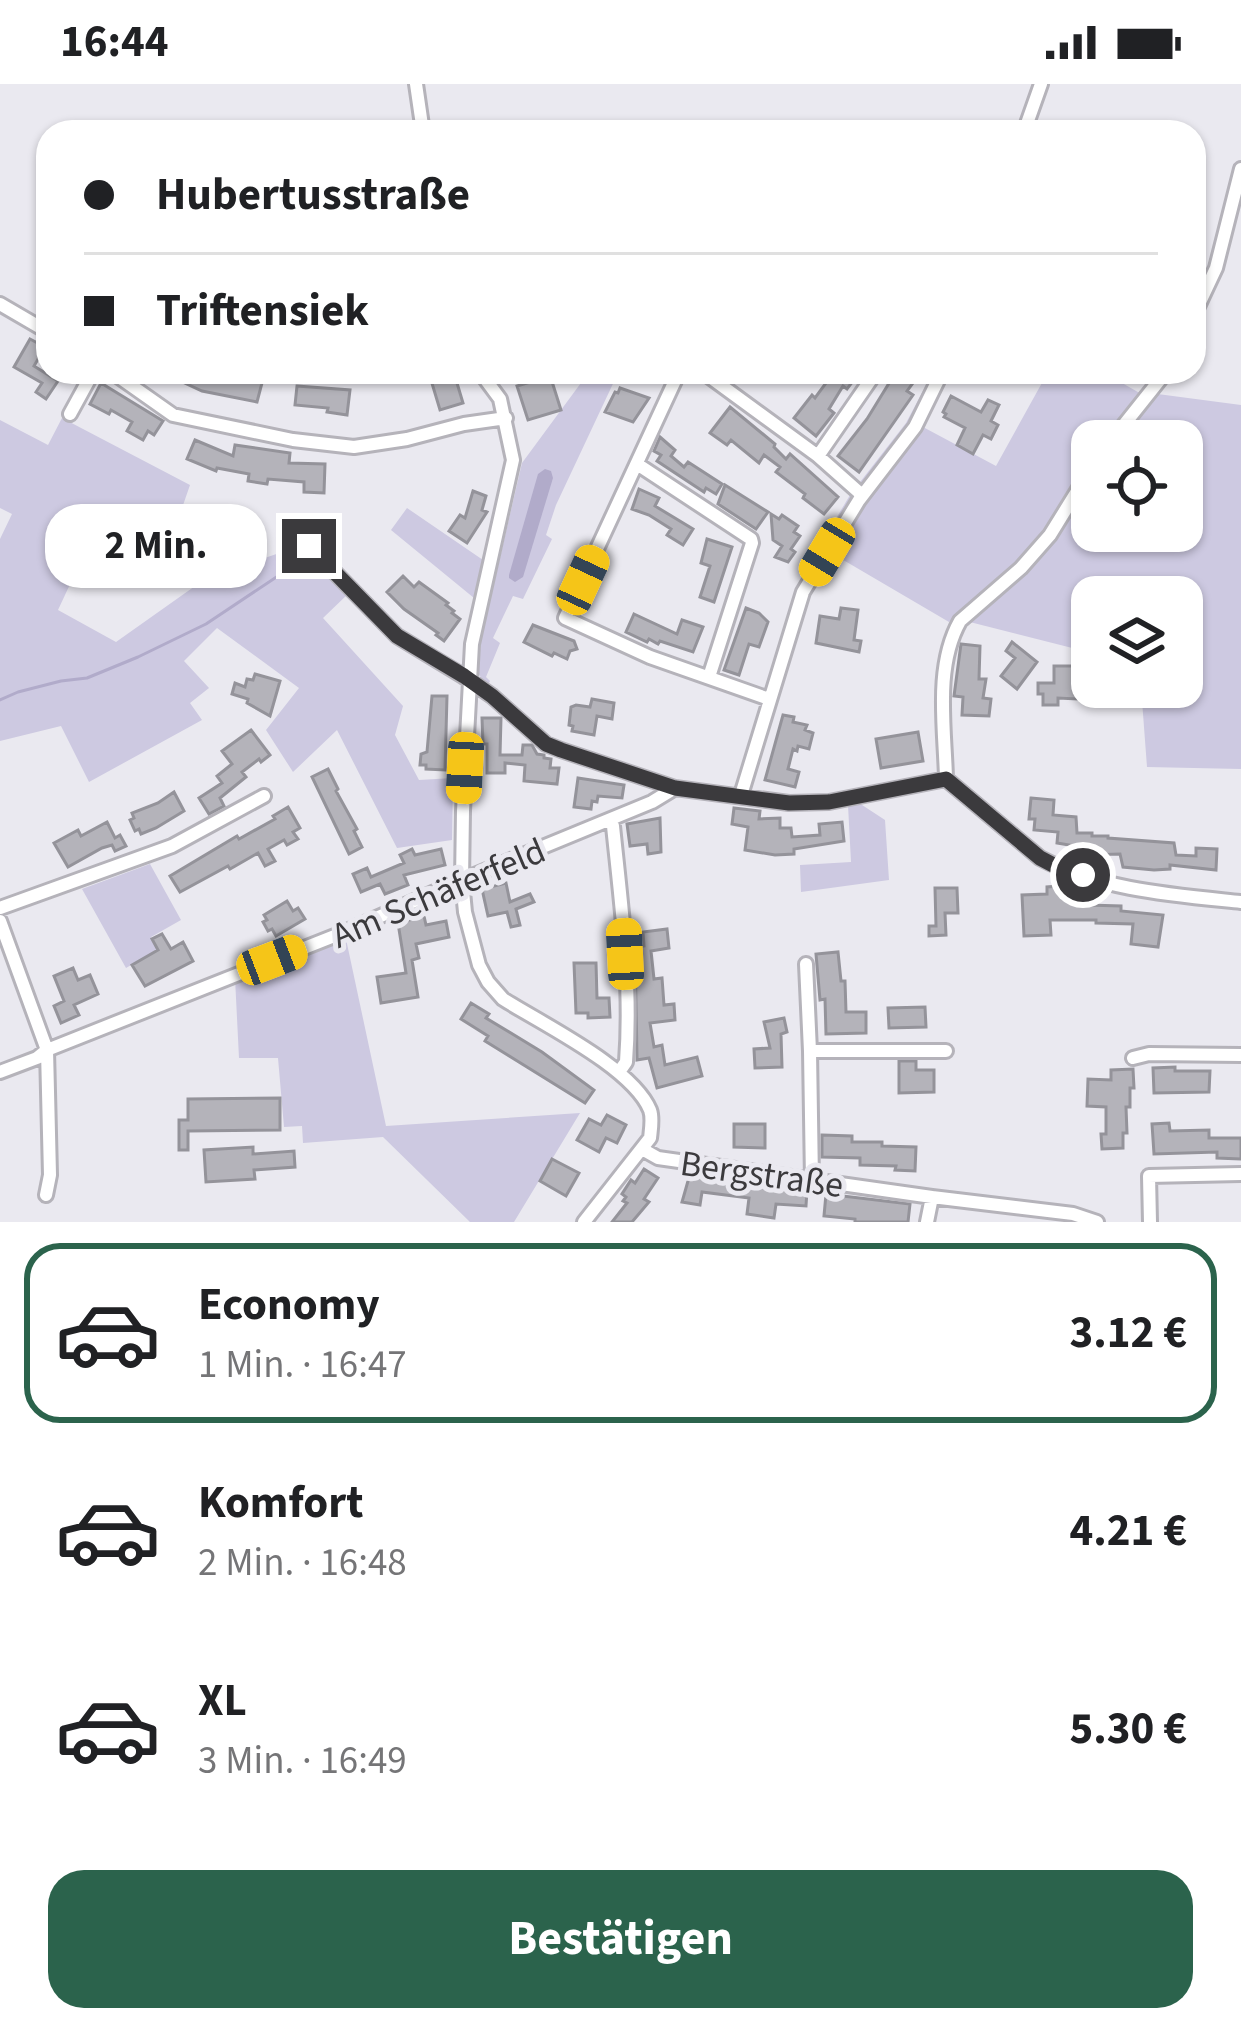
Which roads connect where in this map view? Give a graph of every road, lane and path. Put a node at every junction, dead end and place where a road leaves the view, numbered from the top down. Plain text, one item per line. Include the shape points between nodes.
1 (416, 84) edge
2 (1041, 84) edge
3 (421, 120) edge
4 (1028, 120) edge
5 (1241, 169) edge
6 (1206, 289) edge
7 (0, 304) edge
8 (36, 325) edge
9 (86, 384) edge
10 (129, 384) edge
11 (489, 384) edge
12 (674, 384) edge
13 (719, 384) edge
14 (868, 384) edge
15 (936, 384) edge
16 (1157, 384) edge
17 (70, 414) dead end
18 (506, 418) junction
19 (1128, 420) edge
20 (818, 456) junction
21 (637, 464) junction
22 (862, 495) junction
23 (1071, 501) edge
24 (309, 546) dead end
25 (709, 677) junction
26 (469, 680) junction
27 (770, 699) junction
28 (946, 779) junction
29 (675, 788) junction
30 (741, 795) junction
31 (264, 796) dead end
32 (610, 820) junction
33 (462, 881) junction
34 (1241, 902) edge
35 (0, 908) edge
36 (0, 921) edge
37 (806, 964) dead end
38 (46, 1050) junction
39 (811, 1051) junction
40 (946, 1051) dead end
41 (1241, 1054) edge
42 (1133, 1058) dead end
43 (0, 1072) edge
44 (620, 1072) junction
45 (642, 1150) junction
46 (1241, 1174) edge
47 (812, 1180) junction
48 (46, 1195) dead end
49 (932, 1197) junction
50 (1042, 1216) edge
51 (584, 1222) edge
52 (927, 1222) edge
53 (1097, 1222) edge
54 (1150, 1222) edge

1 - 3 street
2 - 4 street
5 - 6 street
7 - 8 street
9 - 17 street
10 - 18 street via 173,415 355,447
11 - 18 street
12 - 21 street
13 - 20 street
14 - 20 street
15 - 22 street via 915,427
16 - 19 street
18 - 26 street via 513,460
20 - 22 street
21 - 25 street via 751,539
21 - 25 street via 565,618
22 - 27 street via 803,592
23 - 28 street via 1021,568 953,633 944,686
24 - 26 street via 397,636
25 - 27 street
26 - 29 street via 546,744
26 - 33 street
27 - 30 street
28 - 30 street via 829,802
28 - 34 street via 1057,867 1164,895
29 - 30 street
29 - 32 street, Am Schäferfeld
31 - 35 street via 172,847
32 - 33 street, Am Schäferfeld
32 - 44 street via 626,981
33 - 38 street, Am Schäferfeld
33 - 44 street via 488,982
36 - 38 street
37 - 39 street
38 - 43 street, Am Schäferfeld
38 - 48 street
39 - 40 street
39 - 47 street
41 - 42 street
44 - 45 street via 650,1110
45 - 47 street, Bergstraße
45 - 51 street
46 - 54 street via 1149,1176
47 - 49 street, Bergstraße
49 - 50 street, Bergstraße
49 - 52 street
50 - 53 street, Bergstraße

